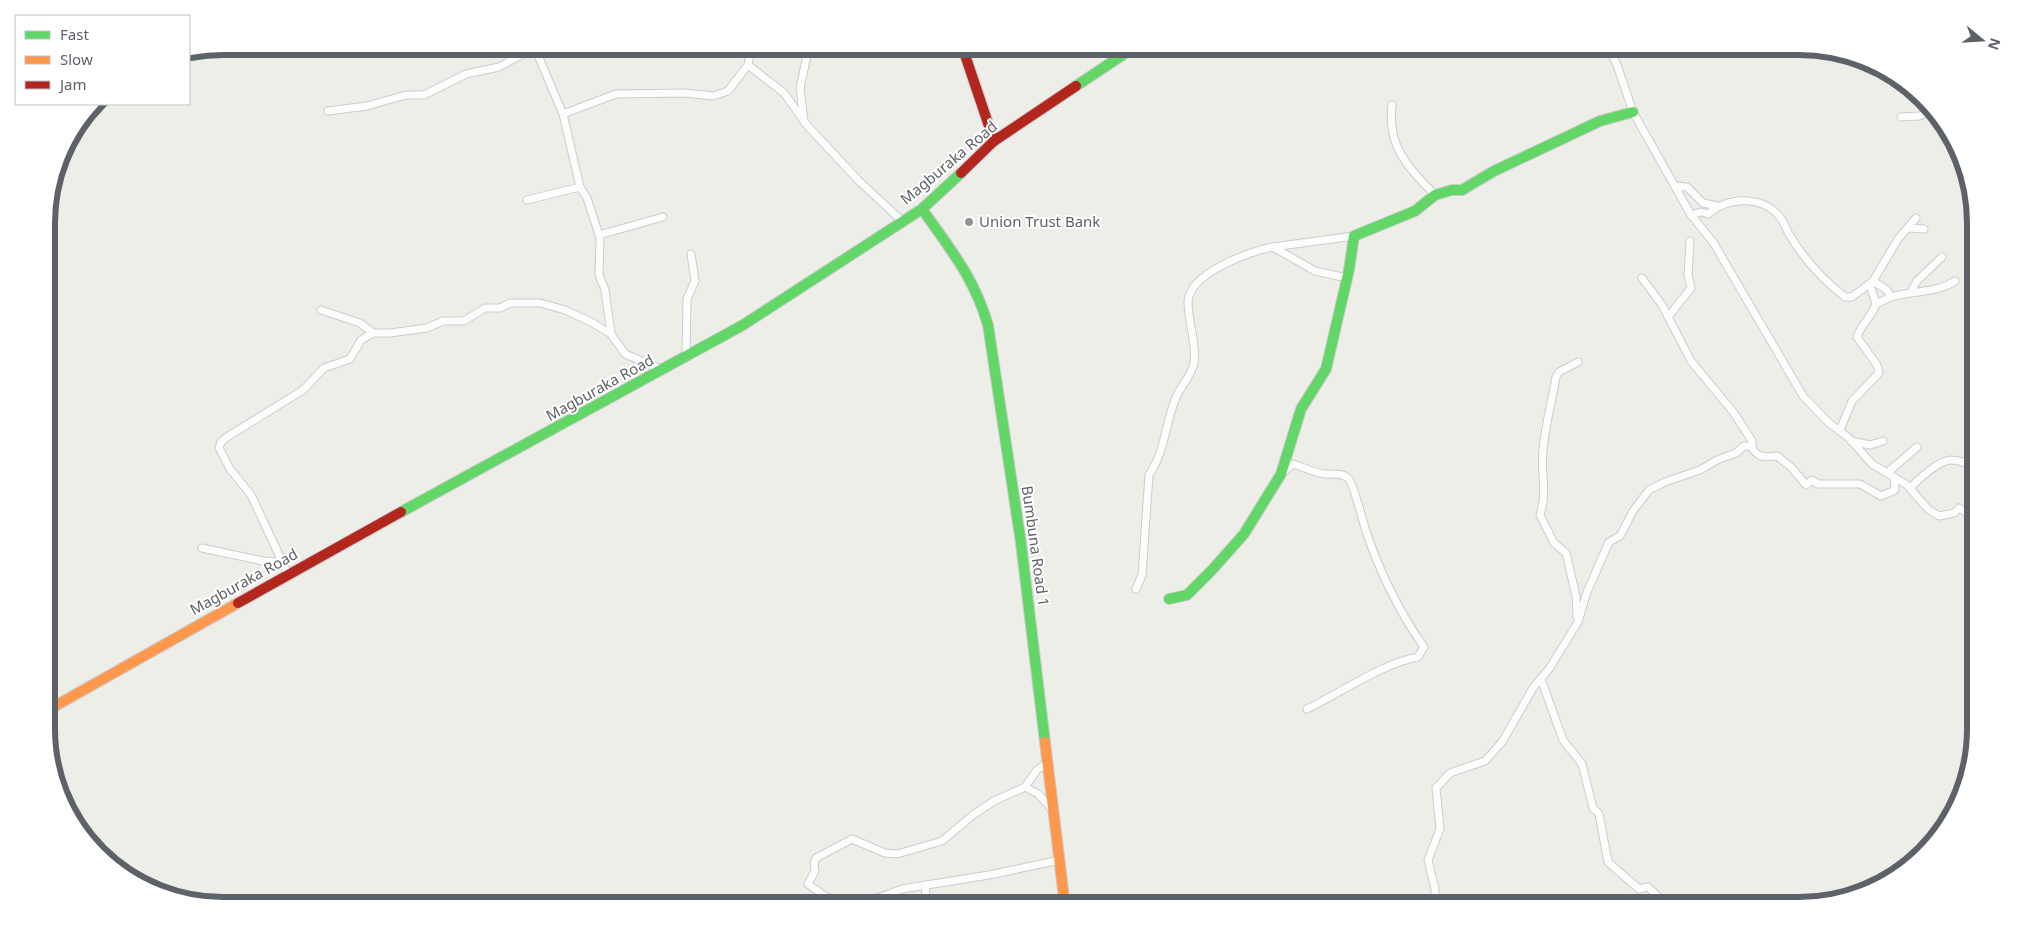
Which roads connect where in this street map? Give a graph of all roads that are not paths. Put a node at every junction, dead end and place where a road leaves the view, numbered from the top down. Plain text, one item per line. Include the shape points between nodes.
1 (520, 55) edge
2 (537, 55) edge
3 (750, 55) edge
4 (807, 55) edge
5 (965, 55) edge
6 (1111, 55) edge
7 (1122, 55) edge
8 (1612, 55) edge
9 (1115, 60) junction
10 (748, 65) junction
11 (1392, 105) dead end
12 (328, 111) dead end
13 (1633, 112) junction
14 (563, 114) junction
15 (1926, 114) edge
16 (1901, 117) dead end
17 (804, 122) junction
18 (994, 141) junction
19 (1674, 186) junction
20 (580, 187) junction
21 (1436, 195) junction
22 (527, 200) dead end
23 (1717, 206) junction
24 (922, 209) junction
25 (1692, 214) junction
26 (663, 217) dead end
27 (1916, 218) dead end
28 (902, 221) junction
29 (1909, 228) junction
30 (1924, 229) dead end
31 (599, 235) junction
32 (1354, 236) junction
33 (1690, 241) dead end
34 (1273, 246) junction
35 (691, 254) dead end
36 (1942, 257) dead end
37 (1347, 278) junction
38 (1642, 278) dead end
39 (1873, 281) junction
40 (1955, 281) dead end
41 (1911, 292) junction
42 (1890, 297) junction
43 (1876, 304) junction
44 (320, 310) dead end
45 (1668, 317) junction
46 (374, 333) junction
47 (612, 334) junction
48 (686, 356) junction
49 (1578, 362) dead end
50 (663, 370) junction
51 (1840, 430) junction
52 (1851, 441) junction
53 (1883, 441) dead end
54 (1752, 446) junction
55 (1289, 447) junction
56 (1917, 448) dead end
57 (1967, 463) edge
58 (1293, 464) junction
59 (1281, 474) junction
60 (1891, 475) junction
61 (1910, 488) junction
62 (1967, 513) edge
63 (202, 548) dead end
64 (282, 562) junction
65 (288, 574) junction
66 (1136, 589) dead end
67 (1169, 599) dead end
68 (1578, 622) junction
69 (1541, 679) junction
70 (55, 706) edge
71 (1307, 709) dead end
72 (1047, 763) junction
73 (1025, 787) junction
74 (1053, 810) junction
75 (1060, 860) junction
76 (925, 885) junction
77 (827, 897) edge
78 (881, 897) edge
79 (926, 897) edge
80 (1065, 897) edge
81 (1434, 897) edge
82 (1659, 897) edge

1 - 12 street via 499,67 466,74 424,95 406,95 366,106
2 - 14 street
3 - 10 street
4 - 17 street via 800,88
5 - 18 main road
6 - 9 street
7 - 9 main road, Magburaka Road
8 - 13 street
9 - 18 main road, Magburaka Road
10 - 14 street via 728,91 713,96 616,94
10 - 17 street via 784,93
11 - 21 street via 1390,122 1398,153
13 - 19 street
13 - 21 main road via 1600,121 1494,171 1462,190
14 - 20 street
15 - 16 street
17 - 28 street
18 - 24 main road, Magburaka Road
19 - 23 street via 1687,187 1703,203
19 - 25 street
20 - 22 street
20 - 31 street
21 - 32 main road via 1415,211
23 - 25 street via 1708,214
23 - 39 street via 1747,200 1764,205 1780,217 1824,280 1845,297 1852,297
24 - 28 main road, Magburaka Road
24 - 72 main road, Bumbuna Road 1 via 970,277 988,325 1021,543
25 - 51 street via 1713,242 1803,396
26 - 31 street
27 - 29 street
28 - 48 main road, Magburaka Road via 831,270
29 - 30 street
29 - 39 street via 1898,239
31 - 47 street via 600,275
32 - 34 street
32 - 37 main road
33 - 45 street via 1688,275 1691,288
34 - 37 street via 1315,271
34 - 66 street via 1239,256 1200,280 1188,299 1194,363 1175,398 1157,463 1149,475 1142,575
35 - 48 street via 696,281 687,299
36 - 41 street
37 - 55 main road via 1326,368 1301,409
38 - 45 street
39 - 42 street via 1887,290
39 - 43 street via 1870,285
40 - 41 street via 1930,291
41 - 42 street
42 - 43 street
43 - 51 street via 1872,316 1862,324 1857,337 1879,373 1852,401
44 - 46 street via 360,323
45 - 54 street via 1691,361 1734,413
46 - 47 street via 427,328 443,321 464,321 485,308 528,302 565,310
46 - 64 street via 361,340 350,359 324,368 303,390 221,442 219,448 230,469 251,495
47 - 50 street via 625,354
48 - 50 main road, Magburaka Road
49 - 68 street via 1556,377 1542,451 1545,484 1540,515 1554,543 1566,553
50 - 65 main road, Magburaka Road
51 - 52 street
52 - 53 street via 1870,445
52 - 60 street via 1872,464
54 - 60 street via 1757,456 1777,456 1806,485 1812,480 1818,484 1860,484 1881,496 1895,490
54 - 68 street via 1744,446 1700,470 1649,490 1620,536 1609,542
55 - 58 street
55 - 59 main road
56 - 60 street
57 - 61 street via 1945,462 1921,476
58 - 59 street
58 - 71 street via 1326,474 1336,472 1348,478 1378,568 1424,647 1418,657 1389,667
59 - 67 main road via 1244,534 1212,570 1187,594
60 - 61 street
61 - 62 street via 1928,509 1939,516 1954,513 1959,508
63 - 64 street
64 - 65 street
65 - 70 main road, Magburaka Road
68 - 69 street
69 - 81 street via 1502,742 1485,761 1450,773 1436,788 1440,829 1428,860
69 - 82 street via 1563,740 1582,764 1593,808 1599,814 1608,862 1639,890 1648,887
72 - 73 street via 1037,770
72 - 74 main road, Bumbuna Road 1
73 - 74 street via 1038,794
73 - 77 street via 994,801 942,841 896,854 885,853 852,839 816,858 815,871 808,884
74 - 75 main road, Bumbuna Road 1
75 - 76 street
75 - 80 main road, Bumbuna Road 1
76 - 78 street
76 - 79 street

